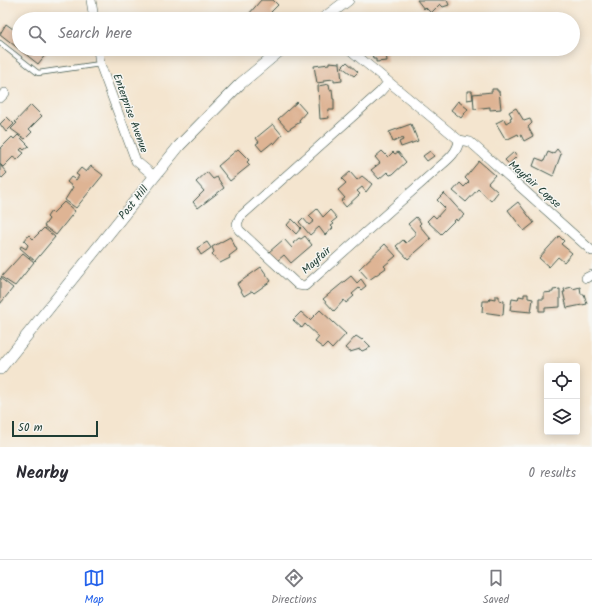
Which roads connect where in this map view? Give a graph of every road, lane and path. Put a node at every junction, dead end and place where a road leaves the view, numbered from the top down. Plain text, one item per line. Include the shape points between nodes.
1 (91, 0) edge
2 (342, 2) edge
3 (93, 12) edge
4 (330, 12) edge
5 (0, 43) edge
6 (12, 52) edge
7 (16, 56) edge
8 (99, 56) edge
9 (274, 56) edge
10 (357, 56) edge
11 (100, 64) junction
12 (388, 83) junction
13 (459, 140) junction
14 (154, 176) junction
15 (592, 251) edge
16 (0, 369) edge

1 - 3 street
2 - 4 street
5 - 6 lane
7 - 11 lane via 38,73
8 - 11 street, Enterprise Avenue
9 - 14 street, Post Hill via 240,84 179,146
10 - 12 street
11 - 14 street, Enterprise Avenue via 136,161
12 - 13 street
12 - 13 street, Mayfair via 240,217 237,224 239,230 298,285 305,286 442,164 458,146
13 - 15 street, Mayfair Copse via 470,142
14 - 16 street, Post Hill

